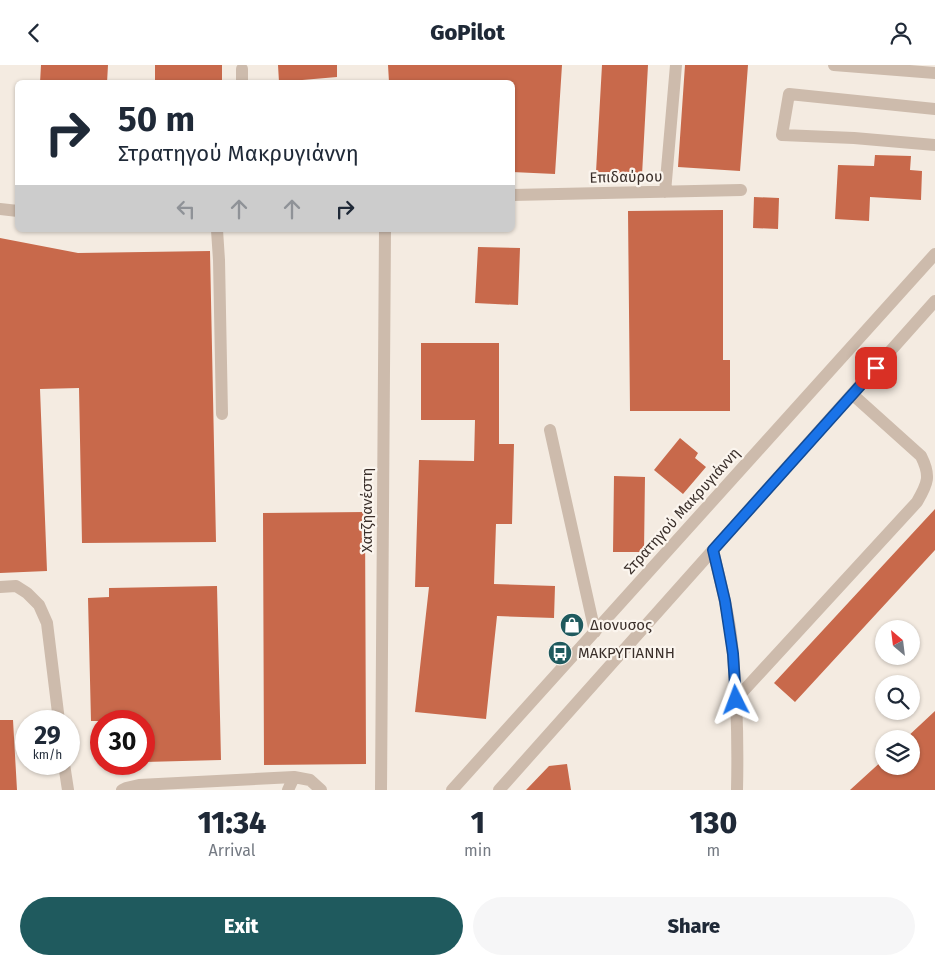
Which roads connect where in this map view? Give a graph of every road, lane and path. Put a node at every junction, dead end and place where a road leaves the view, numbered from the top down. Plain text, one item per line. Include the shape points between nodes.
1 (676, 65) edge
2 (834, 65) edge
3 (242, 69) dead end
4 (935, 73) edge
5 (242, 80) edge
6 (935, 109) edge
7 (935, 145) edge
8 (741, 190) dead end
9 (665, 192) junction
10 (515, 195) edge
11 (0, 209) edge
12 (15, 211) edge
13 (218, 232) edge
14 (385, 232) edge
15 (935, 253) edge
16 (935, 301) edge
17 (852, 394) junction
18 (222, 415) dead end
19 (550, 430) dead end
20 (713, 550) junction
21 (0, 587) edge
22 (595, 632) junction
23 (736, 700) junction
24 (58, 710) edge
25 (66, 775) edge
26 (294, 777) junction
27 (68, 790) edge
28 (122, 790) edge
29 (288, 790) edge
30 (321, 790) edge
31 (382, 790) edge
32 (452, 790) edge
33 (499, 790) edge
34 (737, 790) edge

1 - 9 street
2 - 4 street
3 - 5 street
6 - 7 street via 789,94 782,135
8 - 9 street, Επιδαύρου
9 - 10 street, Επιδαύρου
11 - 12 street
13 - 18 street
14 - 31 street, Χατζηανέστη
15 - 22 street, Στρατηγού Μακρυγιάννη
16 - 17 street
17 - 20 street
17 - 23 street via 921,456 928,478 924,489 917,502
19 - 22 street
20 - 23 street via 725,601
20 - 33 street
21 - 24 street via 16,586 39,605 47,623
22 - 32 street, Στρατηγού Μακρυγιάννη
23 - 34 street
25 - 27 street
26 - 28 street via 139,785
26 - 29 street
26 - 30 street via 310,780

